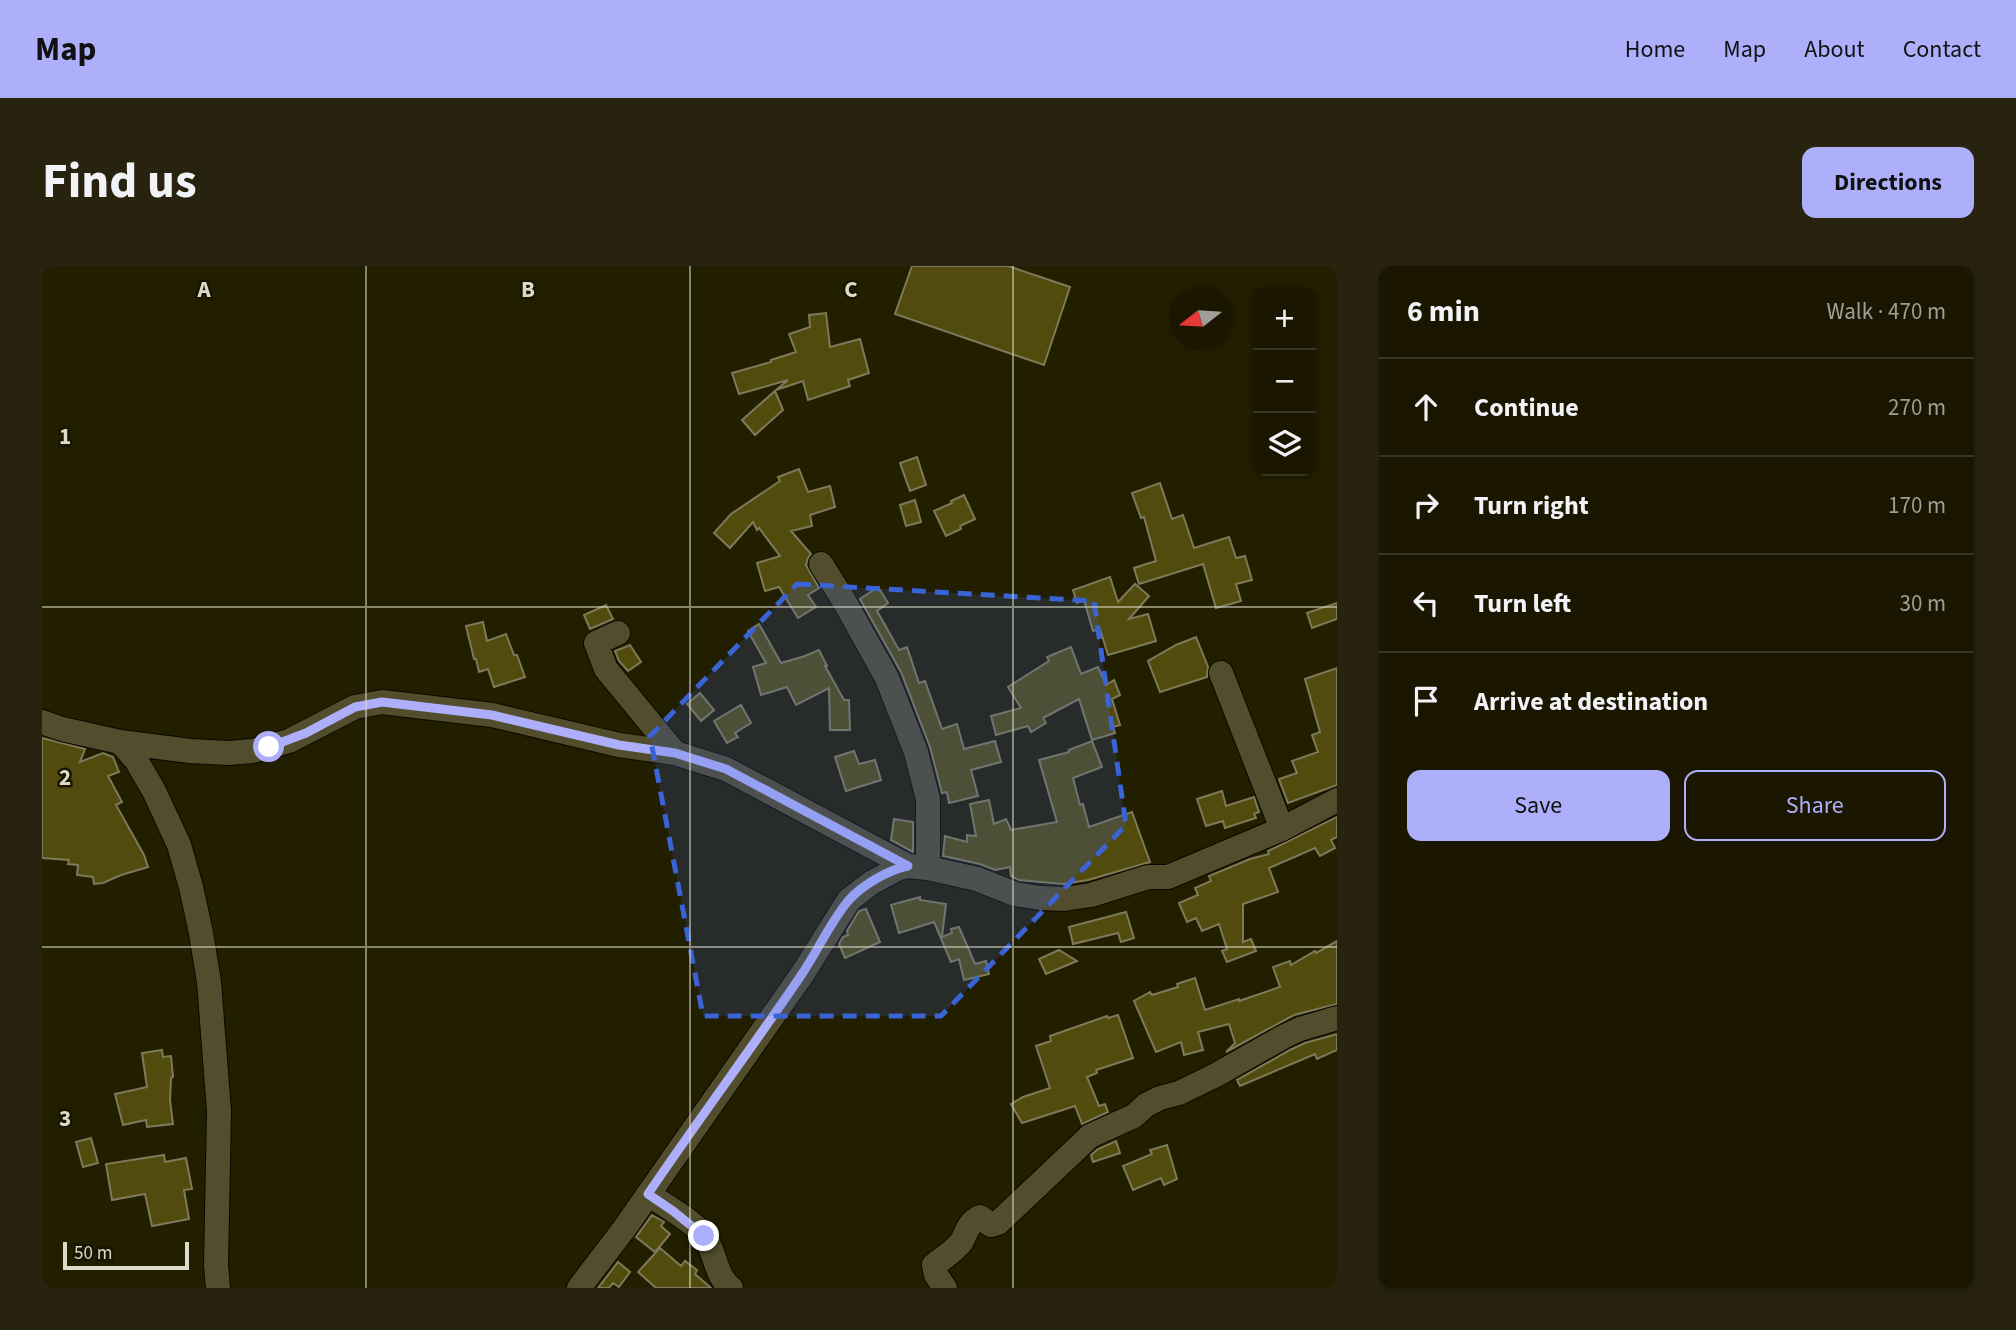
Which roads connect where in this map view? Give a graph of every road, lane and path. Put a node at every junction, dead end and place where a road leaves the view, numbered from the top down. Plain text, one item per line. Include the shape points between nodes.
1 (821, 565) dead end
2 (618, 632) dead end
3 (1221, 673) dead end
4 (42, 722) edge
5 (120, 742) junction
6 (675, 753) junction
7 (1337, 800) edge
8 (1282, 829) junction
9 (918, 867) junction
10 (1337, 1018) edge
11 (648, 1194) junction
12 (725, 1286) edge
13 (218, 1288) edge
14 (579, 1288) edge
15 (945, 1288) edge

1 - 9 street via 887,678 916,752 928,799
2 - 6 street via 596,643 606,668
3 - 8 street
4 - 5 street
5 - 6 street via 190,751 254,751 289,741 355,707 382,702 492,715 607,743
5 - 13 street via 136,760 167,818 201,933 219,1111
6 - 9 street via 726,769
7 - 8 street
8 - 9 street via 1168,877 1148,877 1078,897 1015,894 977,879
9 - 11 street via 900,868 879,878 849,900
10 - 15 street via 1283,1037 1090,1136 998,1223 991,1226 980,1217 974,1220 961,1242 934,1265
11 - 12 street via 704,1236
11 - 14 street

